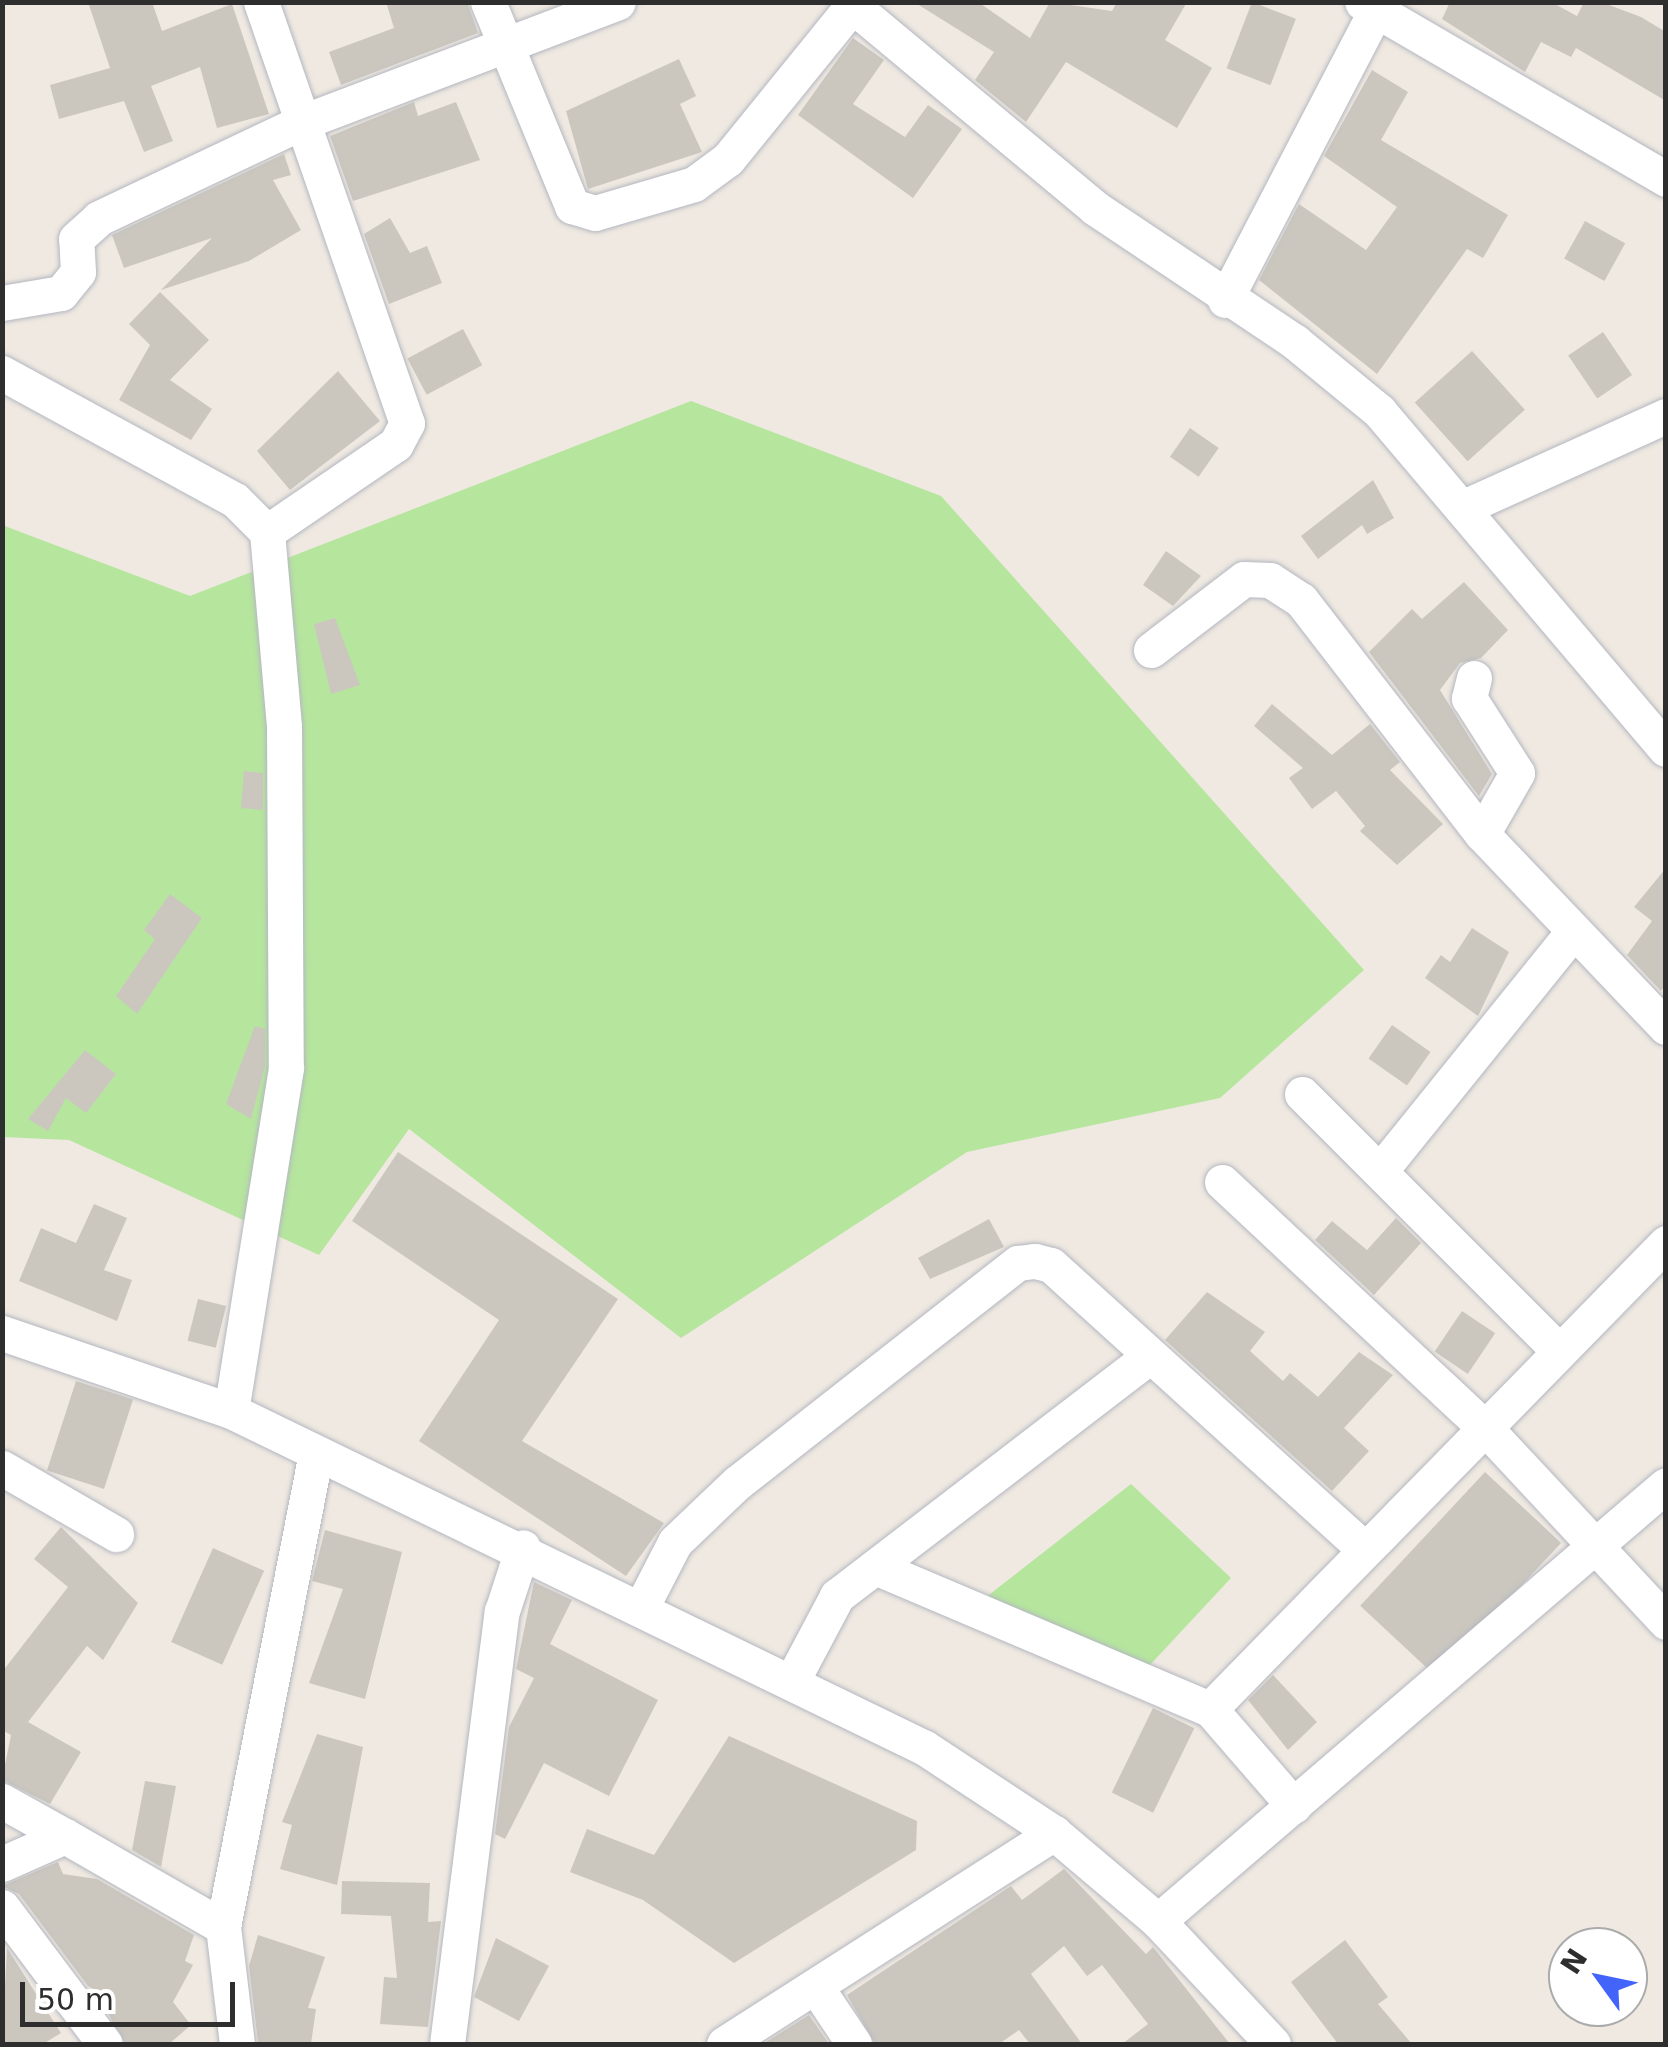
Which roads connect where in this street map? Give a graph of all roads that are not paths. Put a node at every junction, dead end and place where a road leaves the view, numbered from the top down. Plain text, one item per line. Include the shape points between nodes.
1 (261, 2) edge
2 (488, 2) edge
3 (618, 2) edge
4 (850, 4) edge
5 (1373, 5) edge
6 (502, 45) junction
7 (300, 124) junction
8 (1666, 179) edge
9 (1225, 300) junction
10 (2, 303) edge
11 (2, 373) edge
12 (1666, 416) edge
13 (1464, 508) junction
14 (267, 532) junction
15 (1151, 650) dead end
16 (1474, 678) dead end
17 (1666, 750) edge
18 (1482, 834) junction
19 (1572, 933) junction
20 (1666, 1027) edge
21 (1302, 1094) dead end
22 (1380, 1172) junction
23 (1222, 1182) dead end
24 (1666, 1243) edge
25 (2, 1333) edge
26 (1556, 1348) junction
27 (1150, 1356) junction
28 (231, 1411) junction
29 (1489, 1432) junction
30 (314, 1456) junction
31 (2, 1468) edge
32 (1666, 1485) edge
33 (116, 1534) dead end
34 (524, 1547) junction
35 (1363, 1548) junction
36 (1600, 1549) junction
37 (875, 1567) junction
38 (642, 1606) junction
39 (1666, 1622) edge
40 (794, 1677) junction
41 (1210, 1709) junction
42 (2, 1801) edge
43 (1294, 1806) junction
44 (1054, 1833) junction
45 (64, 1836) junction
46 (2, 1864) edge
47 (2, 1907) edge
48 (1158, 1921) junction
49 (223, 1927) junction
50 (818, 1990) junction
51 (105, 2044) edge
52 (235, 2044) edge
53 (447, 2044) edge
54 (724, 2044) edge
55 (854, 2044) edge
56 (1273, 2044) edge

1 - 7 street
2 - 6 street
3 - 6 street
4 - 6 street via 728,159 694,184 595,214 572,206
4 - 9 street via 1095,208
5 - 8 street
5 - 9 street
6 - 7 street
7 - 10 street via 82,227 74,281 61,293
7 - 14 street via 407,423 396,444
9 - 13 street via 1295,342 1379,411
11 - 14 street via 235,500
12 - 13 street
13 - 17 street via 1543,614
14 - 28 street via 284,727 286,1068
15 - 18 street via 1244,579 1270,580 1301,600
16 - 18 street via 1469,698 1517,774
18 - 19 street
19 - 20 street
19 - 22 street
21 - 22 street
22 - 26 street
23 - 29 street
24 - 26 street
25 - 28 street
26 - 29 street
27 - 35 street
27 - 37 street
27 - 38 street via 1050,1265 1018,1264 737,1482 675,1542
28 - 30 street
29 - 35 street
29 - 36 street
30 - 34 street
30 - 49 street
31 - 33 street
32 - 36 street
34 - 38 street
34 - 53 street via 502,1611
35 - 41 street
36 - 39 street
36 - 43 street
37 - 40 street via 836,1596
37 - 41 street
38 - 40 street
40 - 44 street
41 - 43 street
42 - 45 street
43 - 48 street
44 - 48 street
44 - 50 street
45 - 46 street
45 - 49 street
47 - 51 street
48 - 56 street
49 - 52 street
50 - 54 street
50 - 55 street

